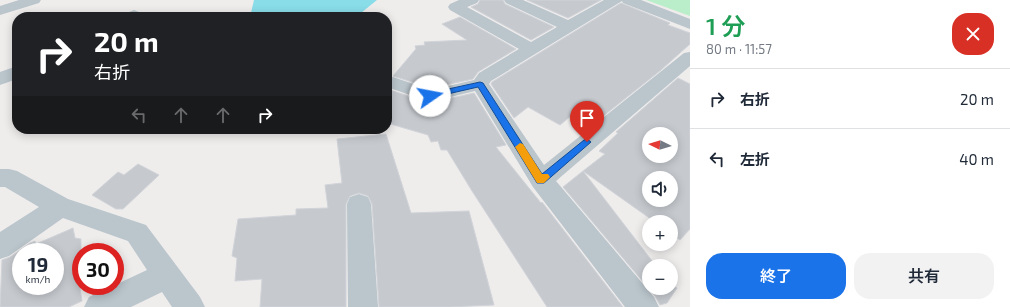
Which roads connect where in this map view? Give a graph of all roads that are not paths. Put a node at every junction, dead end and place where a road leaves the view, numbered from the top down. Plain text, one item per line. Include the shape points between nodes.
1 (34, 0) edge
2 (472, 0) edge
3 (511, 0) edge
4 (628, 0) edge
5 (600, 2) edge
6 (0, 12) edge
7 (690, 24) edge
8 (570, 27) junction
9 (532, 49) junction
10 (690, 57) edge
11 (12, 74) edge
12 (0, 79) edge
13 (393, 83) dead end
14 (480, 84) junction
15 (0, 178) edge
16 (541, 180) junction
17 (359, 204) dead end
18 (60, 207) junction
19 (0, 247) edge
20 (167, 275) junction
21 (99, 307) edge
22 (190, 307) edge
23 (363, 307) edge
24 (644, 307) edge

1 - 6 street
2 - 9 street via 455,8
3 - 8 street
4 - 7 street
5 - 8 street
8 - 9 street
9 - 14 street via 485,77
10 - 16 street
11 - 12 street
13 - 14 street via 430,96
14 - 16 street
15 - 18 street via 9,178
16 - 24 street
17 - 23 street
18 - 19 street
18 - 20 street via 137,233
20 - 21 street
20 - 22 street

